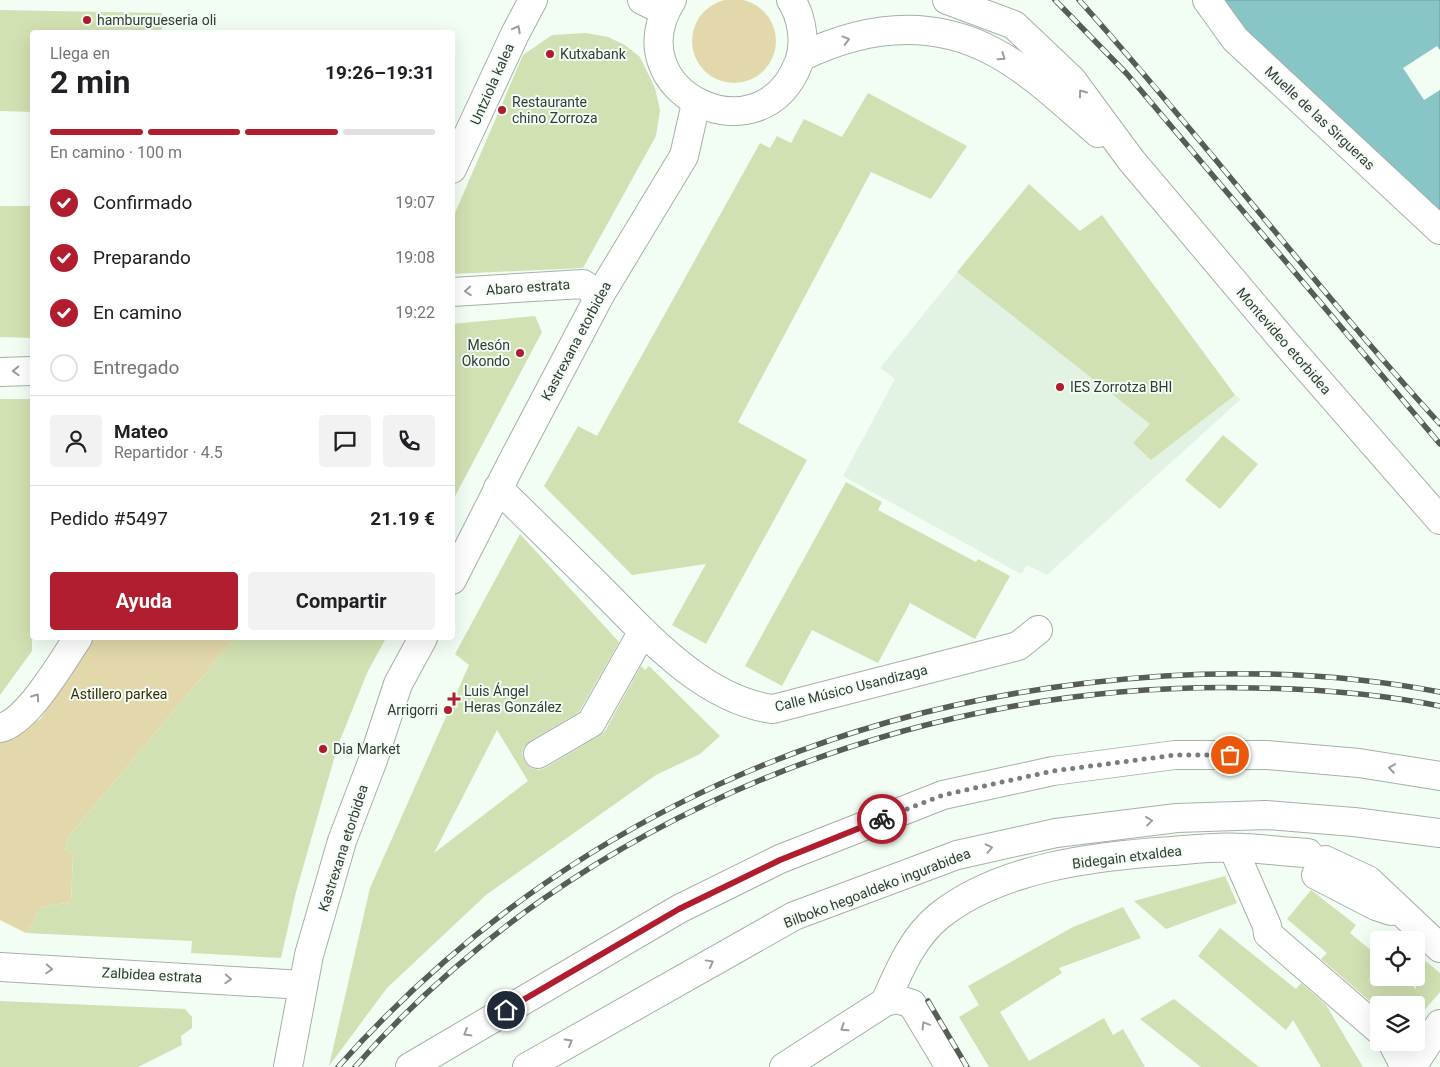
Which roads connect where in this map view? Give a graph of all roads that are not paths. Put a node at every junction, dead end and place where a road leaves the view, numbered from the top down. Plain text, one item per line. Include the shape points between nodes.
1 (533, 0) edge
2 (791, 0) edge
3 (947, 0) edge
4 (1206, 0) edge
5 (660, 4) edge
6 (801, 57) junction
7 (696, 103) junction
8 (1131, 160) junction
9 (455, 162) edge
10 (1440, 230) edge
11 (455, 292) edge
12 (600, 295) junction
13 (30, 371) edge
14 (0, 372) edge
15 (498, 488) junction
16 (1440, 520) edge
17 (455, 574) edge
18 (1038, 630) dead end
19 (643, 631) junction
20 (77, 640) edge
21 (423, 640) edge
22 (0, 728) edge
23 (538, 754) dead end
24 (1440, 776) edge
25 (1440, 833) edge
26 (1233, 848) junction
27 (1440, 948) edge
28 (0, 966) edge
29 (303, 984) junction
30 (885, 1002) junction
31 (1370, 1022) edge
32 (1440, 1024) edge
33 (1397, 1051) edge
34 (288, 1067) edge
35 (410, 1067) edge
36 (527, 1067) edge
37 (784, 1067) edge
38 (950, 1067) edge
39 (1405, 1067) edge
40 (1412, 1067) edge

9 -> 1 main road, Untziola kalea
2 - 6 main road via 797,9 802,33
8 -> 3 main road, Montevideo etorbidea via 1072,80 1014,25
4 - 10 main road, Muelle de las Sirgueras via 1235,39
5 - 7 main road via 660,53 671,79
6 - 7 main road via 794,75 780,93 761,105 740,111 717,110
6 -> 8 main road, Montevideo etorbidea via 847,39 905,28 944,32 992,51 1032,78
7 - 12 main road, Kastrexana etorbidea via 684,156
8 - 16 main road, Montevideo etorbidea
12 -> 11 main road, Abaro estrata via 583,284
12 - 15 main road, Kastrexana etorbidea
13 -> 14 main road
15 - 17 main road, Kastrexana etorbidea
15 - 19 main road, Calle Músico Usandizaga
18 - 19 main road, Calle Músico Usandizaga via 1018,646 773,709 756,707 715,688 666,654
19 - 23 main road via 591,723
22 -> 20 main road via 24,714
21 - 29 main road, Kastrexana etorbidea via 398,684 342,841
24 -> 35 main road via 1359,763 1267,755 1175,755 1053,771 943,795 780,860 679,909
36 -> 25 main road, Bilboko hegoaldeko ingurabidea via 794,916 958,854 1056,833 1177,818 1266,816 1354,822
26 - 27 main road, Bidegain etxaldea via 1316,863 1368,880
26 - 30 main road, Bidegain etxaldea via 1135,853 1080,860 995,883 966,897 938,917 912,947
26 - 31 main road via 1268,934
28 -> 29 main road, Zalbidea estrata
29 - 34 main road, Kastrexana etorbidea
30 -> 37 main road
38 -> 30 main road via 912,1004 897,998
32 - 40 main road
33 - 39 main road

